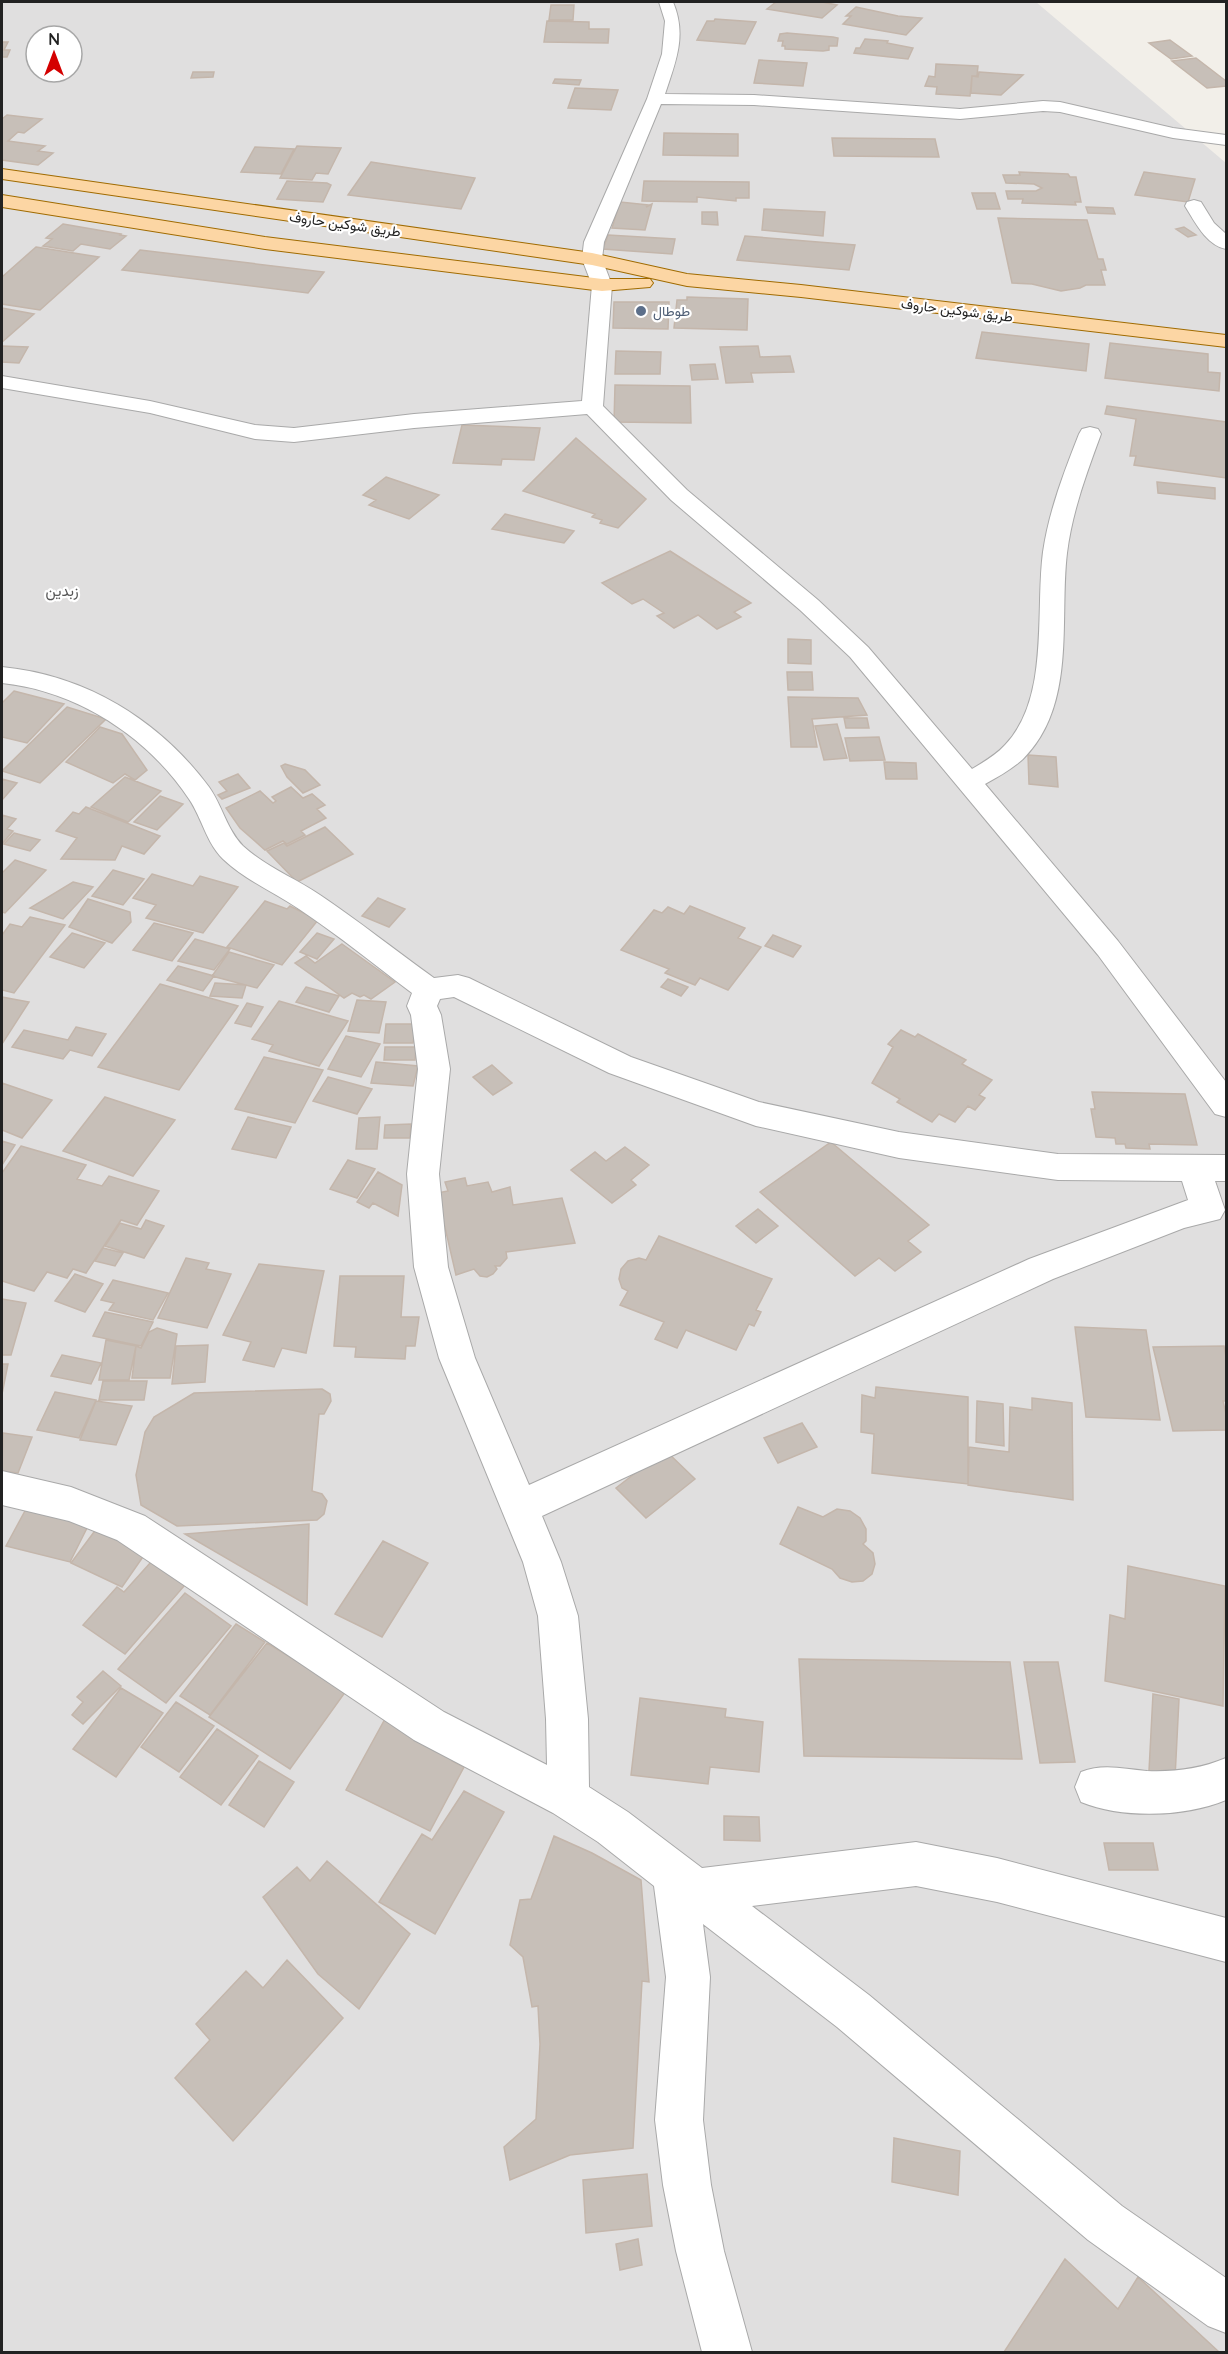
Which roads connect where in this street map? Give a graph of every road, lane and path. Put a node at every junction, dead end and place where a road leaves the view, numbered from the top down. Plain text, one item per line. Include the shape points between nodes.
1 (666, 2) edge
2 (655, 99) junction
3 (1227, 140) edge
4 (2, 174) edge
5 (2, 201) edge
6 (1194, 206) dead end
7 (1227, 243) edge
8 (592, 259) junction
9 (687, 280) junction
10 (602, 285) junction
11 (1227, 341) edge
12 (2, 382) edge
13 (592, 407) junction
14 (1090, 434) dead end
15 (2, 675) edge
16 (968, 783) junction
17 (429, 990) junction
18 (1227, 1105) edge
19 (1210, 1168) edge
20 (1217, 1214) edge
21 (2, 1488) edge
22 (519, 1508) junction
23 (1227, 1779) edge
24 (1096, 1787) dead end
25 (568, 1798) junction
26 (685, 1883) junction
27 (1227, 1940) edge
28 (1227, 2308) edge
29 (727, 2352) edge

1 - 2 street via 673,31
2 - 3 street via 754,100 960,114 1060,107 1150,128
2 - 8 street via 594,242
4 - 8 main road, طريق شوكين حاروف
5 - 10 main road, طريق شوكين حاروف via 265,243
6 - 7 street via 1198,216
8 - 9 main road, طريق شوكين حاروف
8 - 10 street
9 - 10 main road, طريق شوكين حاروف
9 - 11 main road, طريق شوكين حاروف
10 - 13 street
12 - 13 street via 150,406 255,432 294,435
13 - 16 street via 679,495 859,652
14 - 16 street via 1074,475 1055,551 1048,672 1039,714 1016,751
15 - 17 street via 76,692 149,736 174,760 202,798 231,850
16 - 18 street via 1108,948
17 - 19 street via 458,986 620,1065 756,1114 899,1145 1058,1167
17 - 22 street via 422,1006 434,1069 423,1174 431,1267 457,1358
19 - 20 street
20 - 22 street via 1181,1215 1041,1269
21 - 25 street via 71,1504 131,1528 429,1726
22 - 25 street via 542,1562 558,1616 567,1719
23 - 24 street via 1208,1789 1165,1794
25 - 26 street via 614,1827
26 - 27 street via 916,1864 997,1880
26 - 28 street via 853,2011 1105,2223
26 - 29 street via 688,1977 679,2120 700,2251

